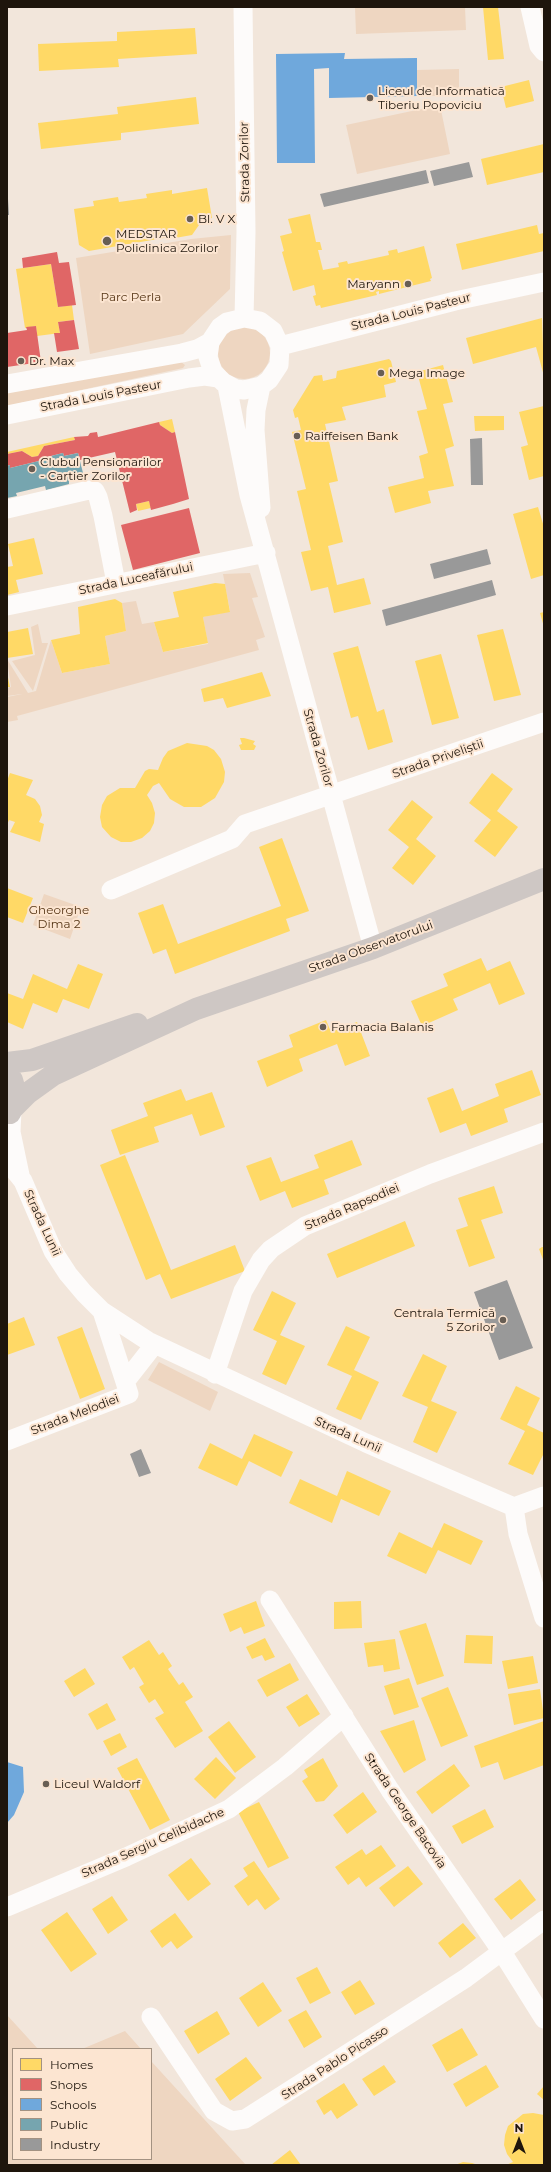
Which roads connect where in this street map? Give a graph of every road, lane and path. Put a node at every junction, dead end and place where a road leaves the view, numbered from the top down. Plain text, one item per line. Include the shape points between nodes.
1 (242, 7) edge
2 (530, 7) edge
3 (544, 52) edge
4 (544, 282) edge
5 (244, 318) junction
6 (210, 342) junction
7 (280, 346) junction
8 (223, 382) junction
9 (7, 384) edge
10 (261, 386) junction
11 (7, 415) edge
12 (7, 509) edge
13 (265, 550) junction
14 (116, 583) junction
15 (7, 606) edge
16 (544, 722) edge
17 (332, 795) junction
18 (544, 879) edge
19 (111, 890) dead end
20 (373, 948) junction
21 (196, 1009) junction
22 (7, 1063) edge
23 (7, 1072) edge
24 (10, 1112) edge
25 (544, 1132) edge
26 (7, 1161) edge
27 (21, 1178) junction
28 (102, 1311) junction
29 (154, 1345) junction
30 (215, 1374) junction
31 (125, 1382) junction
32 (7, 1441) edge
33 (544, 1496) edge
34 (514, 1507) junction
35 (270, 1600) dead end
36 (544, 1618) edge
37 (344, 1716) junction
38 (7, 1907) edge
39 (544, 1920) edge
40 (502, 1952) junction
41 (151, 2017) dead end
42 (544, 2019) edge

1 - 5 street, Strada Zorilor via 246,232
2 - 3 street via 539,46
4 - 7 street, Strada Louis Pasteur via 455,301
5 - 6 street via 235,319 220,327
5 - 7 street via 252,318 267,326
6 - 8 street, Strada Zorilor via 208,358 213,372
6 - 9 street via 182,353
7 - 10 street via 279,365 269,380
8 - 10 street via 244,390
8 - 11 street, Strada Louis Pasteur via 205,376 189,378
8 - 13 street, Strada Zorilor
10 - 13 street, Strada Zorilor via 255,420
12 - 14 street via 89,490 95,491
13 - 14 street, Strada Luceafărului
13 - 17 street, Strada Zorilor
14 - 15 street, Strada Luceafărului
16 - 17 street, Strada Priveliștii
17 - 19 street, Strada Priveliștii via 245,824 232,839
17 - 20 street, Strada Zorilor
18 - 20 main road, Strada Observatorului
20 - 21 main road, Strada Observatorului
21 - 22 main road, Strada Observatorului via 167,1014 32,1060
21 - 24 main road, Strada Observatorului via 53,1075 28,1093
23 - 24 main road via 15,1087 15,1101
24 - 27 street, Strada Lunii via 11,1132
25 - 30 street, Strada Rapsodiei via 430,1174 305,1226 271,1249 243,1291
26 - 27 street, Strada Lunii
27 - 28 street, Strada Lunii via 56,1256 84,1293
28 - 29 street, Strada Lunii
28 - 31 street, Strada Melodiei
29 - 30 street, Strada Lunii
29 - 31 street
30 - 34 street, Strada Lunii
31 - 32 street, Strada Melodiei via 129,1394
33 - 34 street
34 - 36 street via 518,1534
35 - 37 street, Strada George Bacovia
37 - 38 street, Strada Sergiu Celibidache via 285,1767 229,1809
37 - 40 street, Strada George Bacovia via 390,1790
39 - 40 street, Strada Pablo Picasso
40 - 41 street, Strada Pablo Picasso via 466,1978 245,2119 232,2121 214,2111
40 - 42 street, Strada George Bacovia

